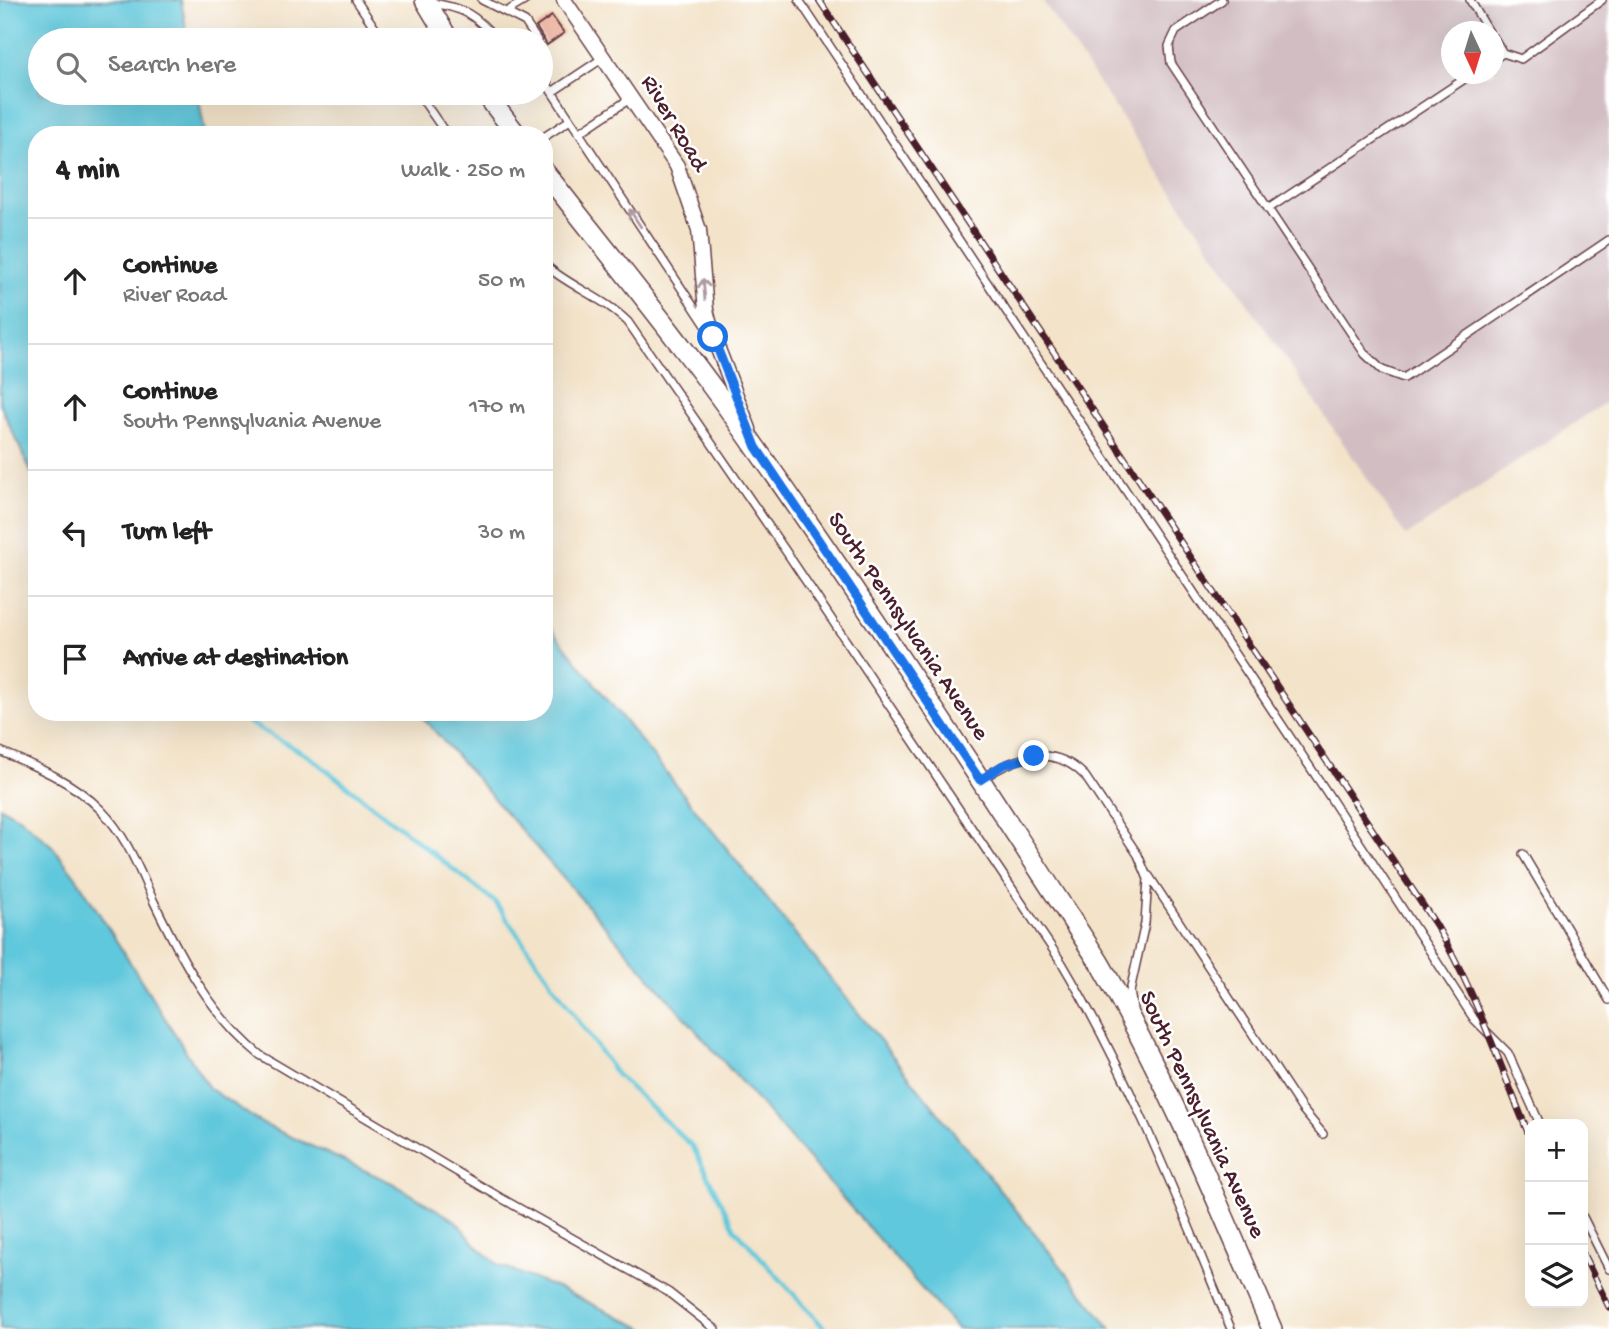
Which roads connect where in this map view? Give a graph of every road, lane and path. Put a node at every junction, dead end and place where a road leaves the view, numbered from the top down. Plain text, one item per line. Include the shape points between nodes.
1 (356, 0) edge
2 (482, 0) edge
3 (526, 0) edge
4 (564, 0) edge
5 (799, 0) edge
6 (1222, 0) edge
7 (1469, 0) edge
8 (1602, 0) edge
9 (426, 1) edge
10 (506, 12) junction
11 (1482, 21) edge
12 (375, 28) edge
13 (442, 28) edge
14 (486, 28) edge
15 (529, 28) edge
16 (1504, 53) edge
17 (604, 57) junction
18 (553, 83) edge
19 (1457, 84) edge
20 (553, 95) edge
21 (632, 98) junction
22 (426, 105) edge
23 (494, 105) edge
24 (570, 120) junction
25 (441, 126) edge
26 (510, 126) edge
27 (553, 131) edge
28 (579, 133) junction
29 (553, 182) edge
30 (1268, 209) junction
31 (1609, 240) edge
32 (553, 270) edge
33 (713, 337) junction
34 (756, 447) junction
35 (0, 751) edge
36 (980, 780) junction
37 (1523, 854) dead end
38 (1144, 870) junction
39 (1609, 1000) edge
40 (1144, 1043) junction
41 (1538, 1119) edge
42 (1322, 1134) dead end
43 (1588, 1227) edge
44 (1609, 1269) edge
45 (715, 1329) edge
46 (1231, 1329) edge
47 (1272, 1329) edge

1 - 12 lane
2 - 10 lane
3 - 10 lane
4 - 17 street, River Road
5 - 41 lane via 1469,1010 1508,1053
6 - 30 lane via 1176,31 1169,46 1171,63
7 - 11 lane
8 - 16 lane via 1521,59
9 - 13 street
9 - 14 lane via 454,6
10 - 15 lane
17 - 18 lane
17 - 21 street, River Road
19 - 30 lane
20 - 24 lane
21 - 28 lane
33 -> 21 street, River Road via 699,230 690,201 677,166
22 - 25 lane
23 - 26 street
24 - 27 lane
24 - 28 lane
33 -> 28 lane
29 - 34 street, South Pennsylvania Avenue
30 - 31 lane via 1365,354 1382,370 1404,378
32 - 46 lane via 628,322 1062,963 1119,1066
33 - 34 street, River Road
34 - 36 street, South Pennsylvania Avenue
35 - 45 lane via 60,779 101,810 134,854 199,985 242,1040 293,1076 668,1292
36 - 38 lane via 1025,757 1055,757 1076,766
36 - 40 street, South Pennsylvania Avenue via 1099,962
37 - 39 lane
38 - 40 lane via 1148,898 1130,991
38 - 42 lane
40 - 47 street, South Pennsylvania Avenue
43 - 44 lane

